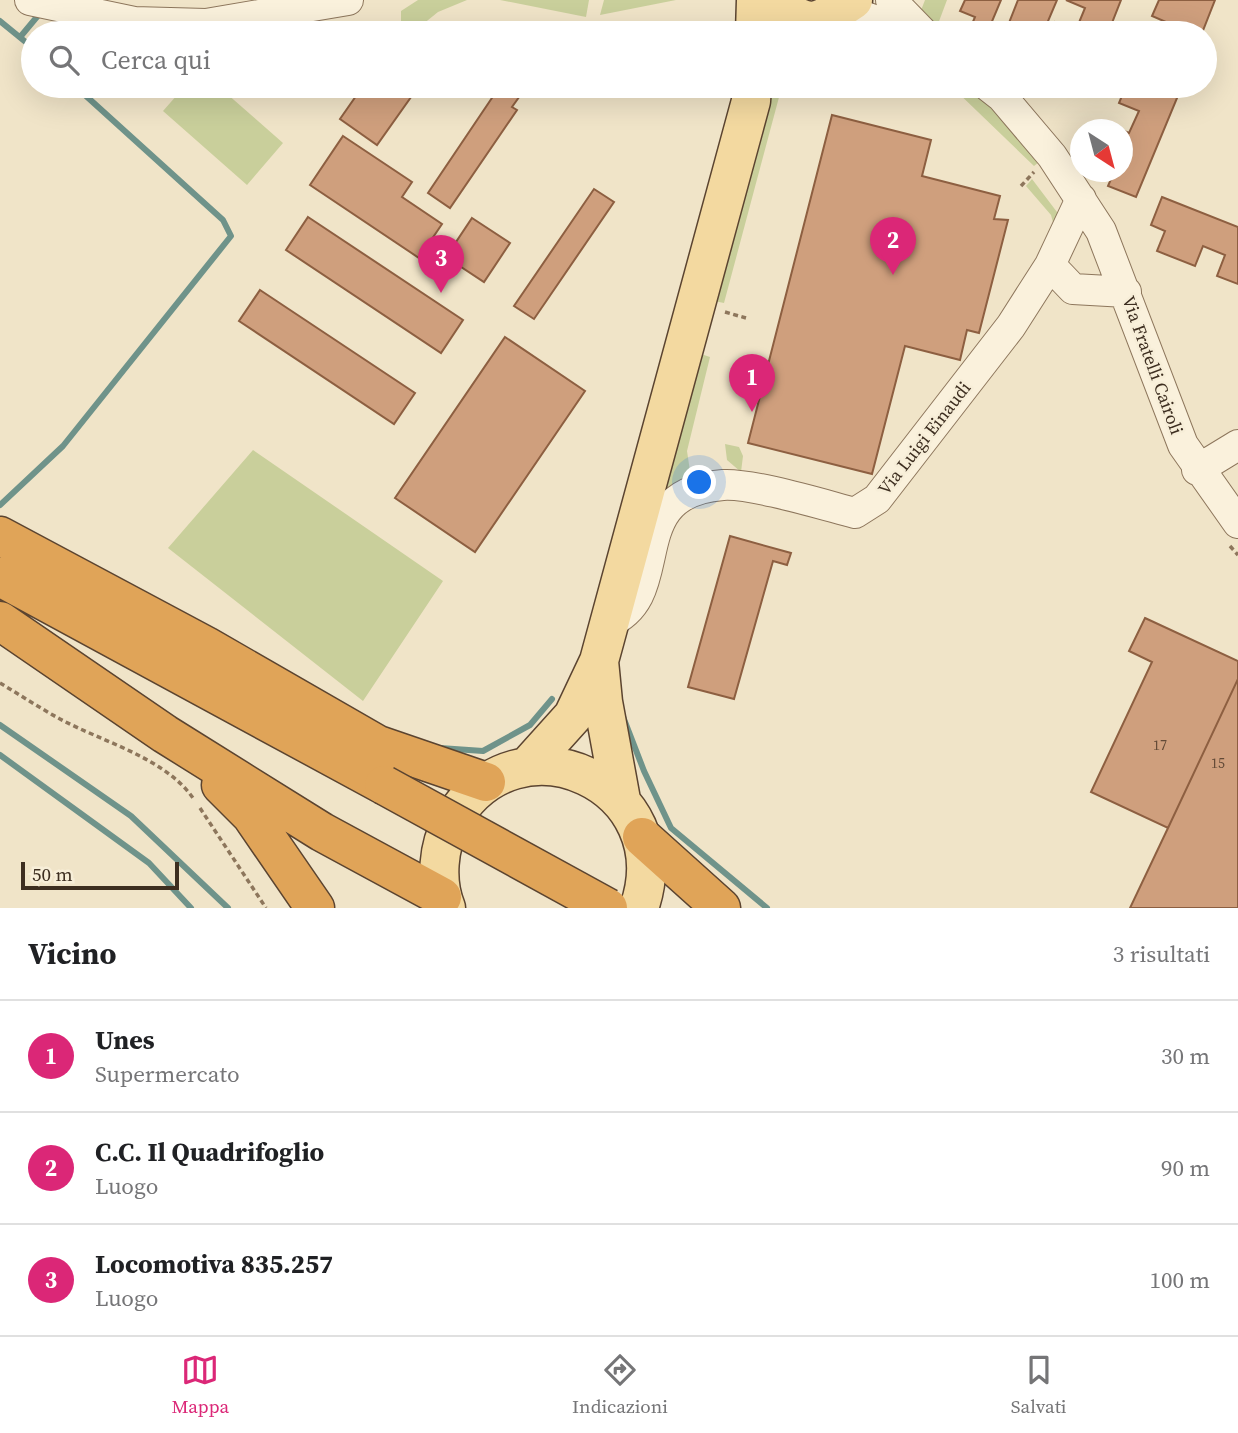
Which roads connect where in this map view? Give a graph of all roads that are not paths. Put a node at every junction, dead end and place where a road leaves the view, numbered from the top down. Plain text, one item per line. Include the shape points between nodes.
1 (30, 0) edge
2 (348, 0) edge
3 (756, 0) edge
4 (769, 0) edge
5 (891, 0) edge
6 (826, 18) edge
7 (129, 21) edge
8 (224, 21) edge
9 (755, 21) edge
10 (877, 21) edge
11 (911, 21) edge
12 (753, 98) edge
13 (1003, 98) edge
14 (1082, 199) junction
15 (1050, 265) junction
16 (1073, 289) junction
17 (1126, 292) junction
18 (1011, 326) junction
19 (1238, 445) edge
20 (1197, 470) junction
21 (1238, 523) edge
22 (0, 536) edge
23 (0, 577) edge
24 (0, 621) edge
25 (608, 623) junction
26 (599, 661) junction
27 (165, 734) junction
28 (528, 766) junction
29 (486, 782) junction
30 (621, 800) junction
31 (642, 837) junction
32 (444, 905) edge
33 (315, 908) edge
34 (608, 908) edge
35 (639, 908) edge
36 (721, 908) edge

1 - 7 street
2 - 8 street
3 - 9 main road
4 - 6 main road via 803,21
5 - 11 street
6 - 10 street via 863,16
12 - 25 main road
13 - 14 street
14 - 15 street
14 - 17 street, Via Fratelli Cairoli
15 - 16 street
15 - 18 street
16 - 17 street
16 - 18 street
17 - 20 street, Via Fratelli Cairoli via 1170,415
18 - 25 street, Via Luigi Einaudi via 877,499 855,513 726,485 690,491 671,502 659,523 636,601 625,616
19 - 20 street
20 - 21 street, Via Fratelli Cairoli
22 - 29 highway via 379,745
23 - 34 highway, bridge
24 - 27 highway
25 - 26 main road
26 - 28 main road via 573,716
26 - 30 main road
27 - 32 highway
27 - 33 highway via 251,815
28 - 29 main road
28 - 30 main road via 569,769 606,786
29 - 32 main road via 462,804 446,832 439,864
30 - 31 main road
31 - 35 main road via 647,863
31 - 36 highway

